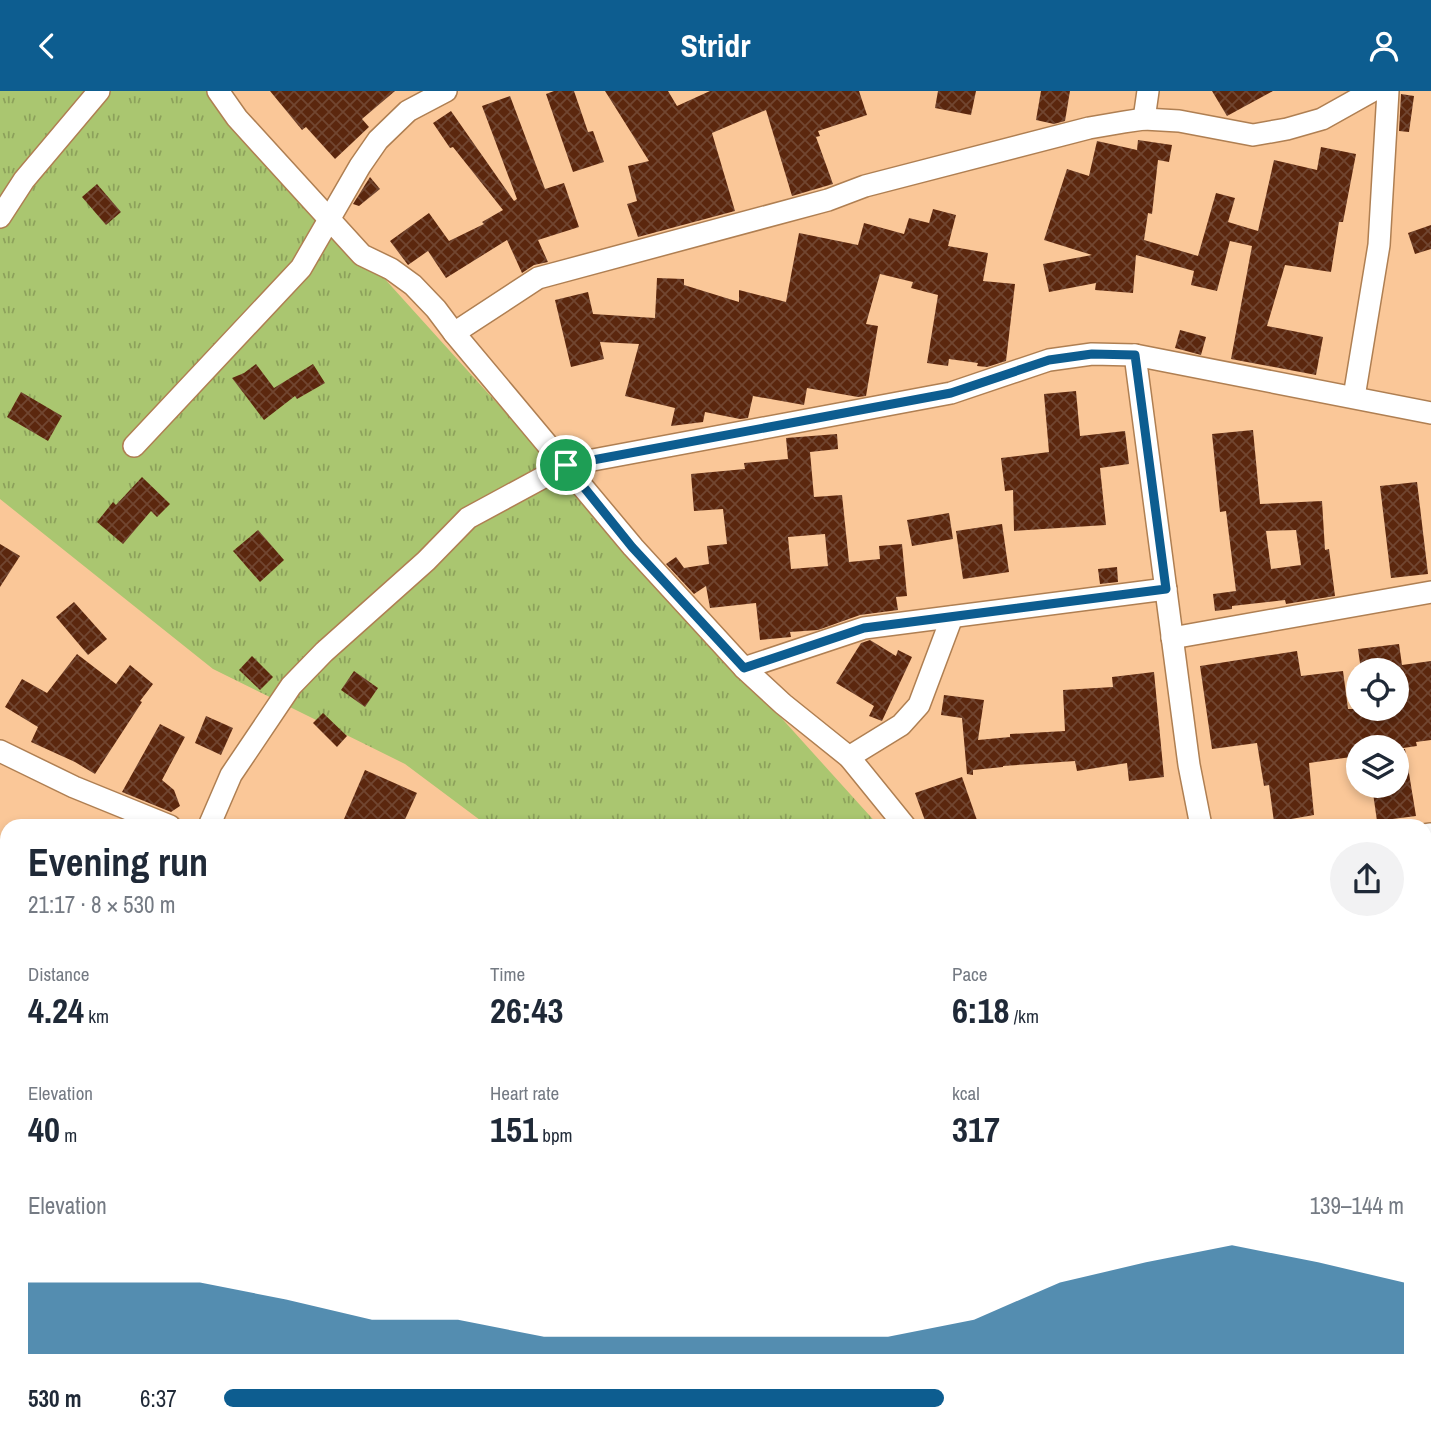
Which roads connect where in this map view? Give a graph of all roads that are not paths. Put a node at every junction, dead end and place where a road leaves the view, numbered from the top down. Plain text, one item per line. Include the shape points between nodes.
1 (99, 91) edge
2 (218, 91) edge
3 (446, 91) edge
4 (1148, 91) edge
5 (1372, 91) edge
6 (1388, 91) edge
7 (1144, 119) junction
8 (0, 216) edge
9 (330, 218) junction
10 (454, 333) junction
11 (1135, 355) junction
12 (1354, 397) junction
13 (1431, 413) edge
14 (134, 446) dead end
15 (566, 465) junction
16 (1166, 589) junction
17 (1431, 592) edge
18 (952, 617) junction
19 (1172, 638) junction
20 (744, 668) junction
21 (0, 751) edge
22 (849, 757) junction
23 (153, 819) edge
24 (212, 819) edge
25 (899, 819) edge
26 (1200, 819) edge

1 - 8 street via 24,180
2 - 9 street via 237,118
3 - 9 street via 408,111 378,140
4 - 7 street
5 - 7 street via 1322,119 1253,135
6 - 12 street via 1379,246
7 - 10 street via 1090,128 865,186 828,200 557,271 538,278
9 - 10 street via 362,254 413,285
9 - 14 street via 301,268
10 - 15 street
11 - 12 street
11 - 15 street via 1049,360 951,393
11 - 16 street
12 - 13 street
15 - 20 street via 632,547
15 - 24 street via 468,518 324,652 291,686 231,775
16 - 18 street
16 - 19 street
17 - 19 street
18 - 20 street via 864,628
18 - 22 street via 919,705 901,725
19 - 26 street
20 - 22 street
21 - 23 street
22 - 25 street

